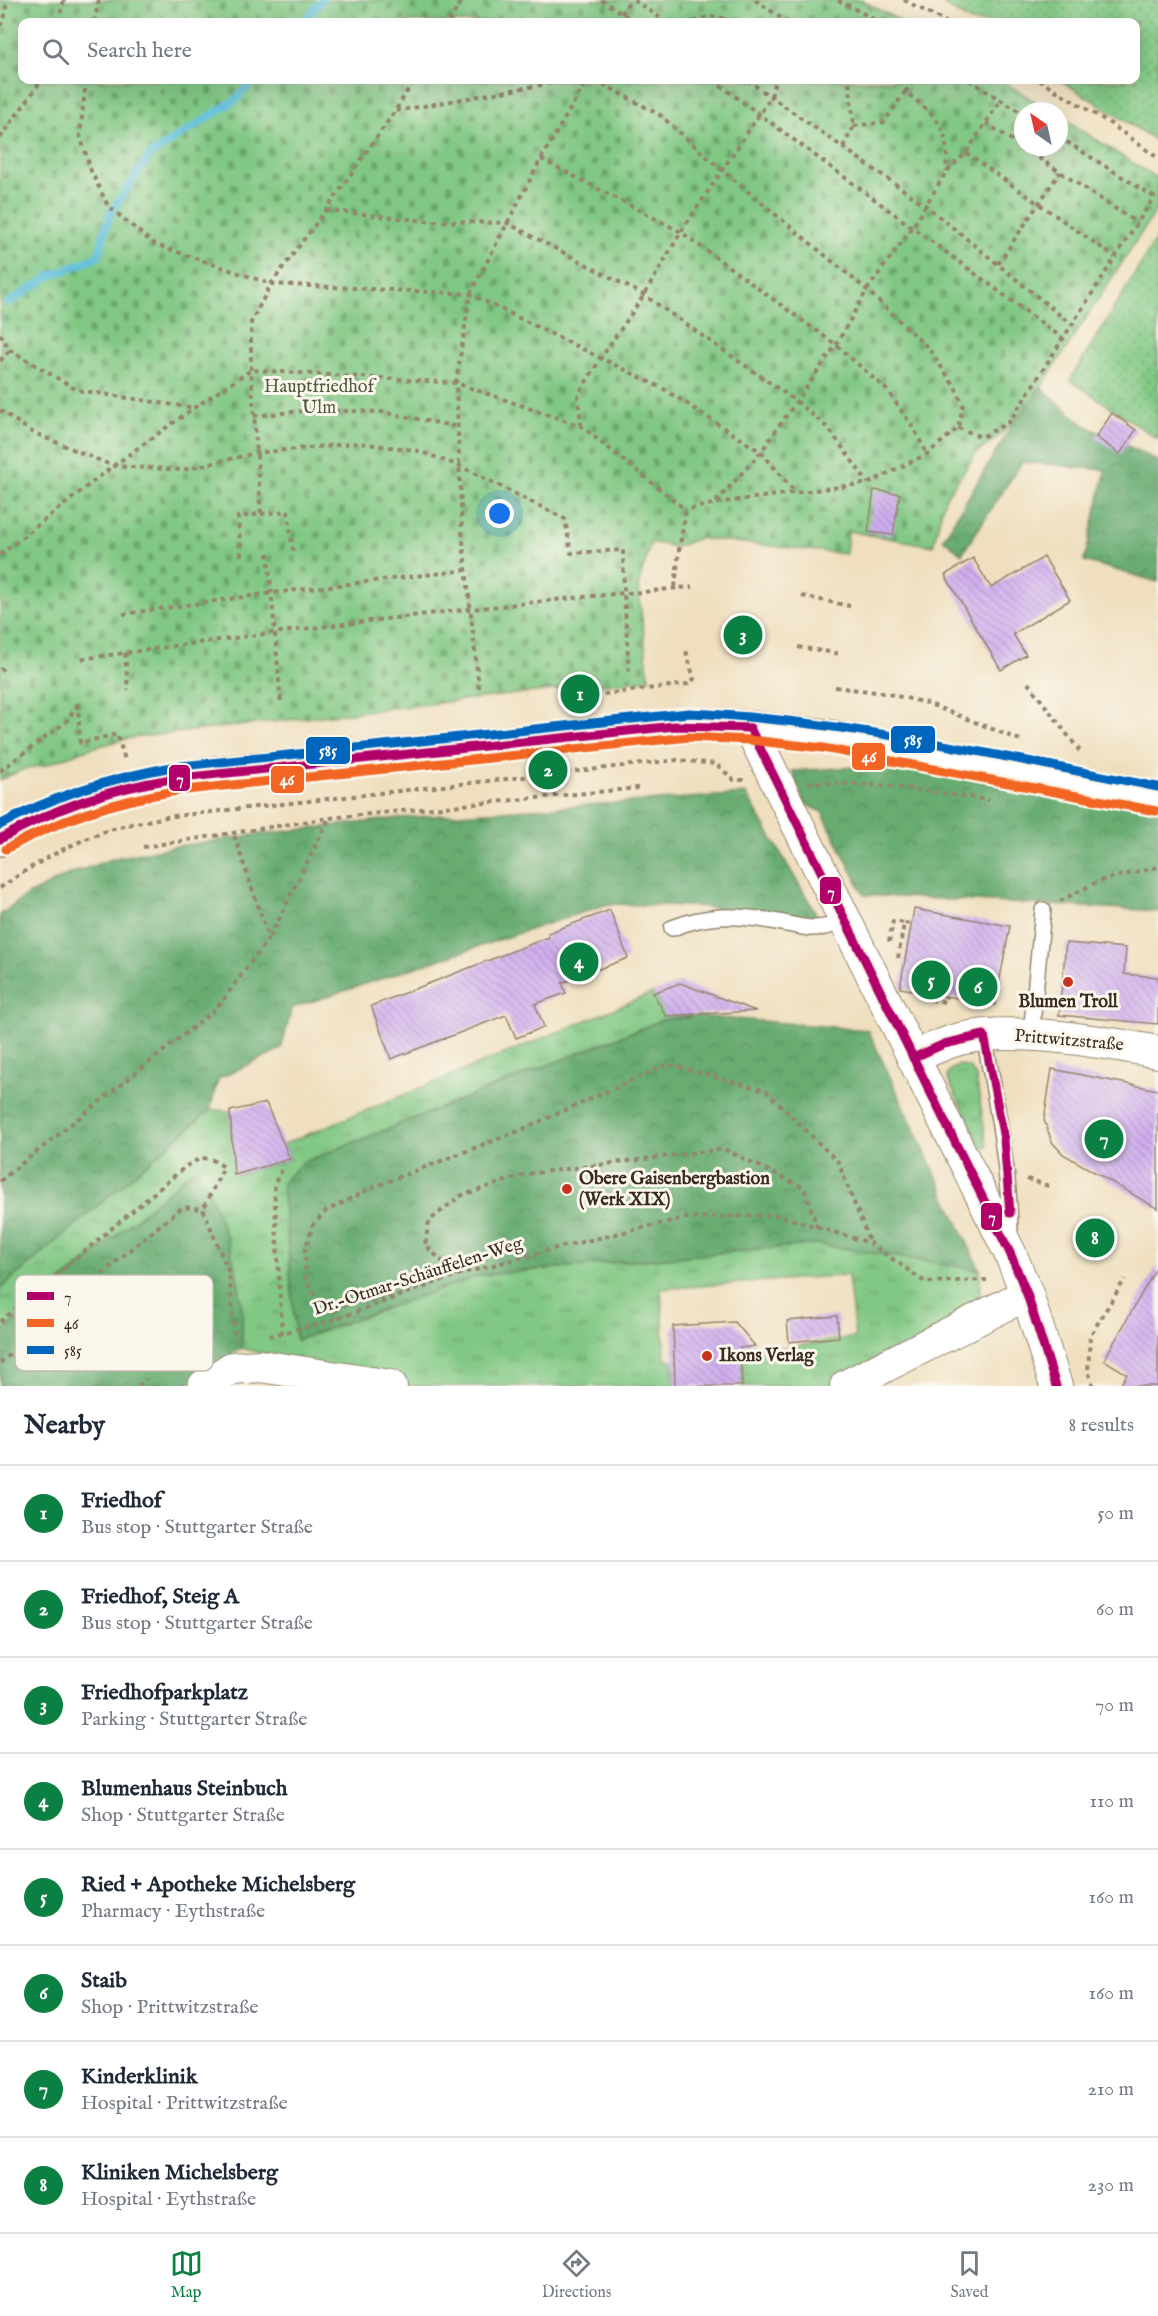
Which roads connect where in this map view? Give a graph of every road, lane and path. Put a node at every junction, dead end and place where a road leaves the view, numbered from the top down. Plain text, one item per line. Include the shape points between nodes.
1 (6, 0) edge
2 (64, 0) edge
3 (99, 0) edge
4 (462, 0) edge
5 (601, 0) edge
6 (632, 0) edge
7 (757, 0) edge
8 (838, 0) edge
9 (904, 0) edge
10 (622, 12) junction
11 (59, 18) edge
12 (95, 18) edge
13 (451, 18) edge
14 (619, 18) edge
15 (630, 18) edge
16 (660, 18) edge
17 (701, 18) edge
18 (724, 18) edge
19 (782, 18) edge
20 (872, 18) edge
21 (938, 18) edge
22 (0, 26) edge
23 (39, 84) edge
24 (86, 84) edge
25 (412, 84) edge
26 (546, 84) edge
27 (585, 84) edge
28 (602, 84) edge
29 (719, 84) edge
30 (753, 84) edge
31 (774, 84) edge
32 (850, 84) edge
33 (911, 84) edge
34 (975, 84) edge
35 (1045, 84) edge
36 (905, 92) junction
37 (771, 97) junction
38 (1001, 100) junction
39 (1014, 108) edge
40 (395, 111) junction
41 (760, 115) junction
42 (986, 123) junction
43 (854, 126) junction
44 (0, 138) edge
45 (1068, 143) edge
46 (843, 147) junction
47 (966, 153) junction
48 (1158, 158) edge
49 (541, 159) junction
50 (723, 171) junction
51 (946, 172) junction
52 (1060, 172) junction
53 (1040, 204) junction
54 (925, 205) junction
55 (326, 210) junction
56 (507, 223) junction
57 (1137, 223) junction
58 (912, 228) junction
59 (681, 232) junction
60 (1115, 257) junction
61 (998, 264) junction
62 (271, 284) junction
63 (867, 290) junction
64 (470, 294) junction
65 (644, 295) junction
66 (1071, 324) junction
67 (0, 334) edge
68 (1062, 338) junction
69 (836, 345) junction
70 (10, 350) junction
71 (601, 358) junction
72 (0, 361) edge
73 (251, 370) junction
74 (456, 383) junction
75 (796, 401) junction
76 (194, 408) junction
77 (0, 410) edge
78 (254, 416) junction
79 (581, 426) junction
80 (458, 427) junction
81 (958, 428) junction
82 (761, 452) junction
83 (256, 453) junction
84 (927, 454) junction
85 (113, 466) junction
86 (460, 466) junction
87 (869, 483) junction
88 (795, 492) junction
89 (716, 503) junction
90 (686, 510) junction
91 (261, 514) junction
92 (293, 551) dead end
93 (268, 553) dead end
94 (0, 555) edge
95 (241, 556) dead end
96 (467, 570) junction
97 (692, 587) dead end
98 (675, 588) junction
99 (272, 592) junction
100 (624, 593) junction
101 (801, 596) dead end
102 (850, 606) dead end
103 (470, 609) junction
104 (123, 614) dead end
105 (276, 632) junction
106 (798, 647) dead end
107 (686, 651) dead end
108 (125, 653) junction
109 (841, 654) dead end
110 (82, 659) dead end
111 (629, 672) dead end
112 (1028, 683) dead end
113 (835, 687) dead end
114 (479, 688) dead end
115 (128, 690) dead end
116 (563, 703) dead end
117 (281, 704) dead end
118 (750, 728) junction
119 (1021, 741) dead end
120 (1073, 755) dead end
121 (0, 771) edge
122 (774, 781) junction
123 (133, 785) junction
124 (638, 788) dead end
125 (1158, 799) edge
126 (994, 801) dead end
127 (329, 818) junction
128 (233, 832) junction
129 (0, 839) edge
130 (143, 847) dead end
131 (1158, 867) edge
132 (0, 888) edge
133 (1043, 910) joint
134 (844, 921) junction
135 (911, 924) dead end
136 (672, 928) dead end
137 (269, 938) junction
138 (896, 968) dead end
139 (946, 996) dead end
140 (922, 998) dead end
141 (984, 1035) junction
142 (1031, 1035) junction
143 (1158, 1052) edge
144 (913, 1058) junction
145 (282, 1170) dead end
146 (0, 1181) edge
147 (203, 1209) junction
148 (817, 1227) junction
149 (870, 1243) junction
150 (56, 1275) edge
151 (102, 1275) edge
152 (456, 1275) junction
153 (1019, 1276) junction
154 (1125, 1279) dead end
155 (414, 1292) junction
156 (338, 1306) junction
157 (15, 1309) edge
158 (331, 1321) junction
159 (0, 1322) edge
160 (282, 1334) junction
161 (262, 1337) dead end
162 (244, 1338) dead end
163 (15, 1350) edge
164 (0, 1363) edge
165 (146, 1378) dead end
166 (138, 1386) edge
167 (204, 1386) edge
168 (391, 1386) edge
169 (846, 1386) edge
170 (1056, 1386) edge
171 (1093, 1386) edge

1 - 22 path
2 - 11 path
3 - 12 path
4 - 13 path
5 - 10 path
6 - 10 path
6 - 16 path
7 - 19 path
8 - 20 path
9 - 21 path
10 - 14 path
10 - 15 path
17 - 18 path
23 - 44 path
24 - 62 path via 80,135 108,206 154,244
25 - 40 path
26 - 40 path
27 - 49 path
28 - 50 path via 660,115
29 - 41 path
30 - 37 path
31 - 37 path
32 - 43 path
33 - 36 path
34 - 38 path
35 - 48 path
36 - 43 path via 884,122
36 - 51 path via 931,112 944,129 948,150
37 - 41 path
37 - 46 path
38 - 39 path
38 - 42 path
40 - 55 path
41 - 50 path
41 - 58 path
42 - 47 path
42 - 52 path
43 - 46 path
45 - 57 path via 1154,197
46 - 54 path
47 - 51 path
47 - 53 path
49 - 56 path
49 - 59 path
50 - 59 path
50 - 63 path
51 - 54 path
52 - 53 path
52 - 57 path
53 - 60 path
53 - 61 path
54 - 58 path
54 - 61 path
55 - 56 path via 426,221
55 - 62 path
56 - 64 path
56 - 65 path
57 - 60 path
58 - 63 path
58 - 68 path
59 - 65 path
59 - 69 path
60 - 66 path
61 - 66 path
62 - 64 path
62 - 73 path via 252,322
63 - 69 path
63 - 81 path via 928,348 956,387 963,405
64 - 71 path
64 - 74 path
65 - 71 path
65 - 75 path
66 - 68 path
67 - 70 path
68 - 81 path via 1010,421 982,437
69 - 75 path
69 - 84 path via 887,390
70 - 72 path
70 - 76 path via 77,390
71 - 79 path via 578,395
71 - 82 path via 664,389
73 - 74 path
73 - 76 path
73 - 78 path
74 - 79 path
74 - 80 path
75 - 82 path
75 - 87 path via 829,429
76 - 85 path
77 - 85 path via 32,432
78 - 80 path via 312,410 382,412
78 - 83 path
79 - 90 path
80 - 86 path
81 - 84 path
82 - 88 path
82 - 89 path
83 - 85 path via 183,470
83 - 86 path via 358,443 415,450
83 - 91 path
84 - 87 path
85 - 94 path
86 - 96 path
86 - 100 path via 565,519 571,554 623,550
87 - 88 path
88 - 89 path
89 - 90 path
90 - 98 path
91 - 92 path via 288,512
91 - 95 path via 238,517
93 - 99 path
96 - 99 path
96 - 103 path
97 - 98 path
98 - 100 path
99 - 104 path
99 - 105 path
100 - 103 path
100 - 111 path
101 - 102 path
103 - 105 path
103 - 114 path
105 - 108 path
105 - 117 path
106 - 109 path
107 - 116 path via 694,679 688,684 563,699
108 - 110 path
108 - 115 path
112 - 120 path via 1084,757
113 - 119 path via 927,703
118 - 122 street
118 - 123 main road via 661,727
118 - 125 main road via 825,736
121 - 123 path via 68,721 78,703 81,742 117,734
122 - 126 path via 893,786
122 - 132 path via 734,780 716,764 677,760 196,812 97,835 40,861
122 - 134 street
123 - 129 main road via 61,808
124 - 127 path
127 - 128 path
127 - 137 path
128 - 130 path
128 - 137 path
131 - 133 path via 1100,882
133 - 142 lane
134 - 136 lane via 827,928 805,928 717,916
134 - 144 street
135 - 138 path via 903,923
137 - 146 path via 216,1009
139 - 140 path via 945,1002
141 - 142 street, Prittwitzstraße
141 - 144 street, Prittwitzstraße via 952,1041
141 - 153 lane via 1004,1139
142 - 143 street, Prittwitzstraße
144 - 153 street
145 - 160 path via 274,1184
147 - 150 path via 224,1167 212,1158 198,1158 185,1167
147 - 151 path via 183,1207
147 - 162 path via 229,1273 236,1338
148 - 149 path, Dr.-Otmar-Schäuffelen-Weg
148 - 152 path, Dr.-Otmar-Schäuffelen-Weg via 777,1215 685,1218
148 - 152 path via 804,1188 724,1149 527,1174 460,1196 429,1221 425,1245
149 - 153 path, Dr.-Otmar-Schäuffelen-Weg via 925,1282
149 - 156 path via 838,1162 766,1091 668,1064 521,1130 374,1187 326,1211 313,1226 305,1251 306,1281 318,1299
152 - 155 path, Dr.-Otmar-Schäuffelen-Weg
153 - 169 street
153 - 170 street
154 - 171 path via 1090,1336 1088,1371
155 - 156 path
155 - 158 path, Dr.-Otmar-Schäuffelen-Weg
156 - 158 path
157 - 159 path
158 - 160 path, Dr.-Otmar-Schäuffelen-Weg
160 - 161 path, Dr.-Otmar-Schäuffelen-Weg
163 - 164 path
165 - 166 path
167 - 168 street via 232,1368 260,1366

